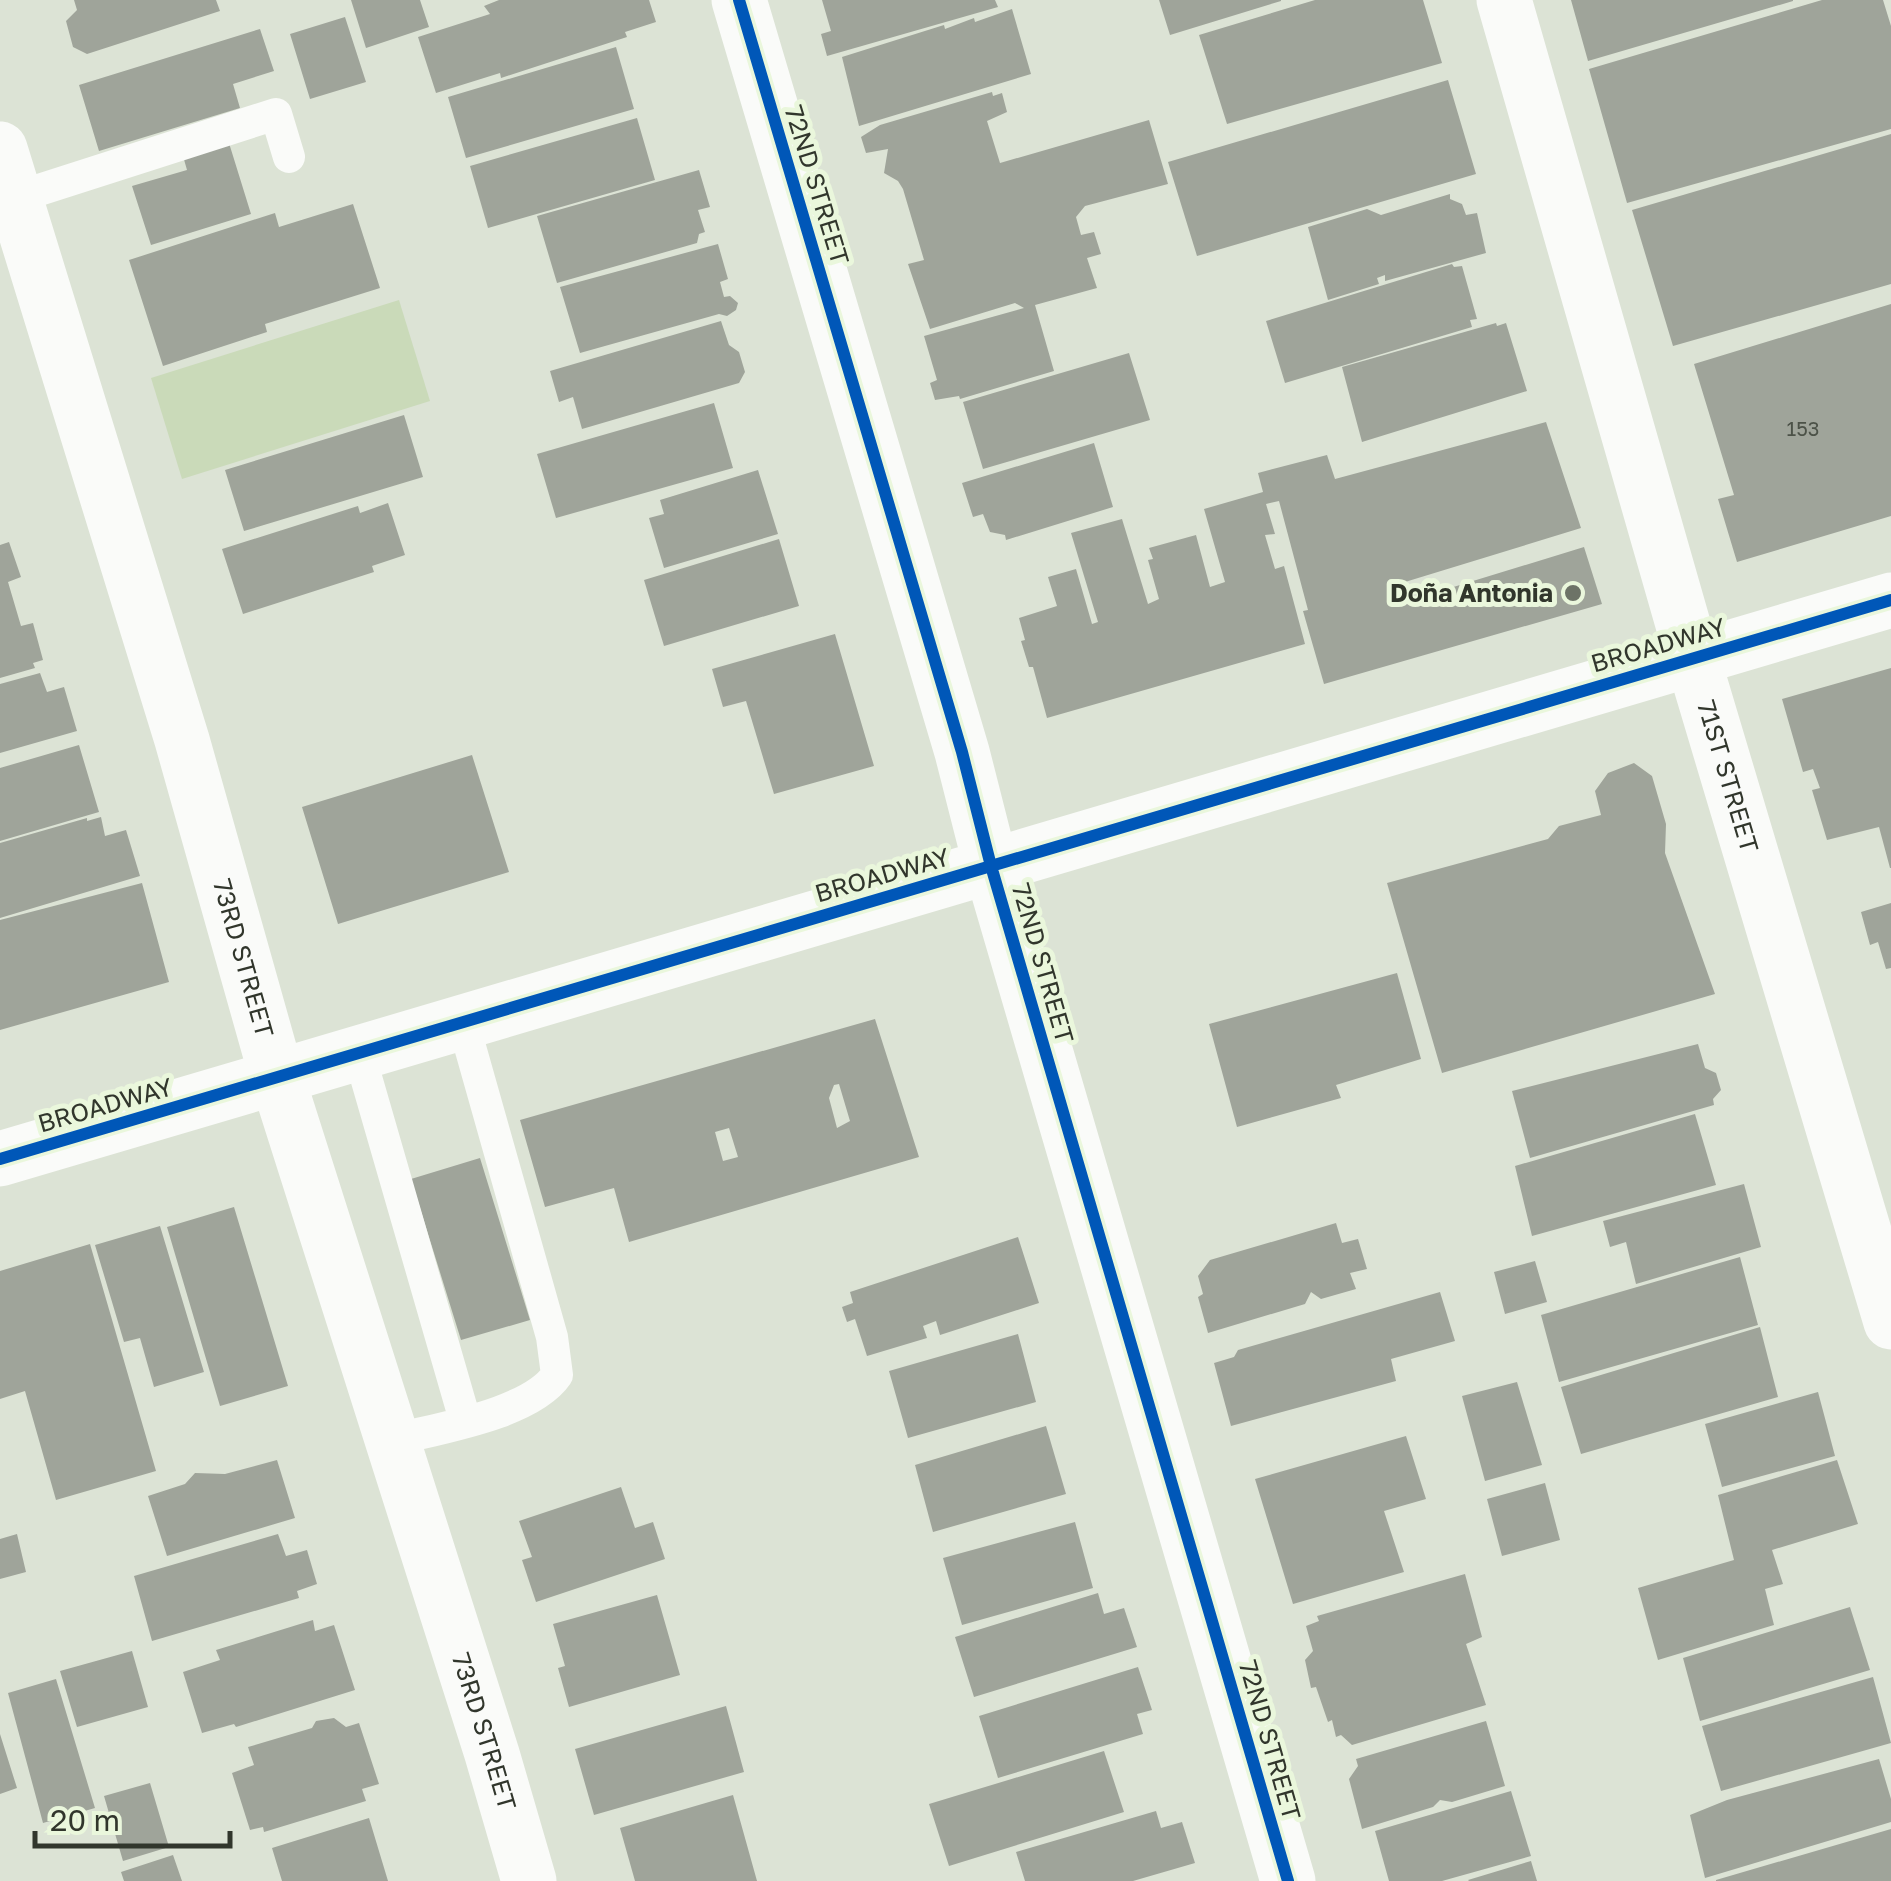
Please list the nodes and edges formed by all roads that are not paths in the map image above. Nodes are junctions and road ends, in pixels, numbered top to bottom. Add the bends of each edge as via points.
1 (739, 0) edge
2 (1504, 0) edge
3 (288, 157) dead end
4 (7, 174) edge
5 (1891, 600) edge
6 (1693, 659) junction
7 (991, 866) junction
8 (463, 1022) junction
9 (359, 1053) junction
10 (277, 1077) junction
11 (0, 1159) edge
12 (1891, 1322) edge
13 (464, 1420) junction
14 (393, 1440) junction
15 (529, 1881) edge
16 (1288, 1881) edge

1 - 7 street, 72ND STREET
2 - 6 street, 71ST STREET
3 - 4 lane via 276,114
4 - 10 street, 73RD STREET via 182,740
5 - 6 street, BROADWAY
6 - 7 street, BROADWAY
6 - 12 street, 71ST STREET
7 - 8 street, BROADWAY
7 - 16 street, 72ND STREET
8 - 9 street, BROADWAY
8 - 13 lane via 552,1336 556,1376 524,1404
9 - 10 street, BROADWAY
9 - 13 lane
10 - 11 street, BROADWAY
10 - 14 street, 73RD STREET
13 - 14 lane
14 - 15 street, 73RD STREET

